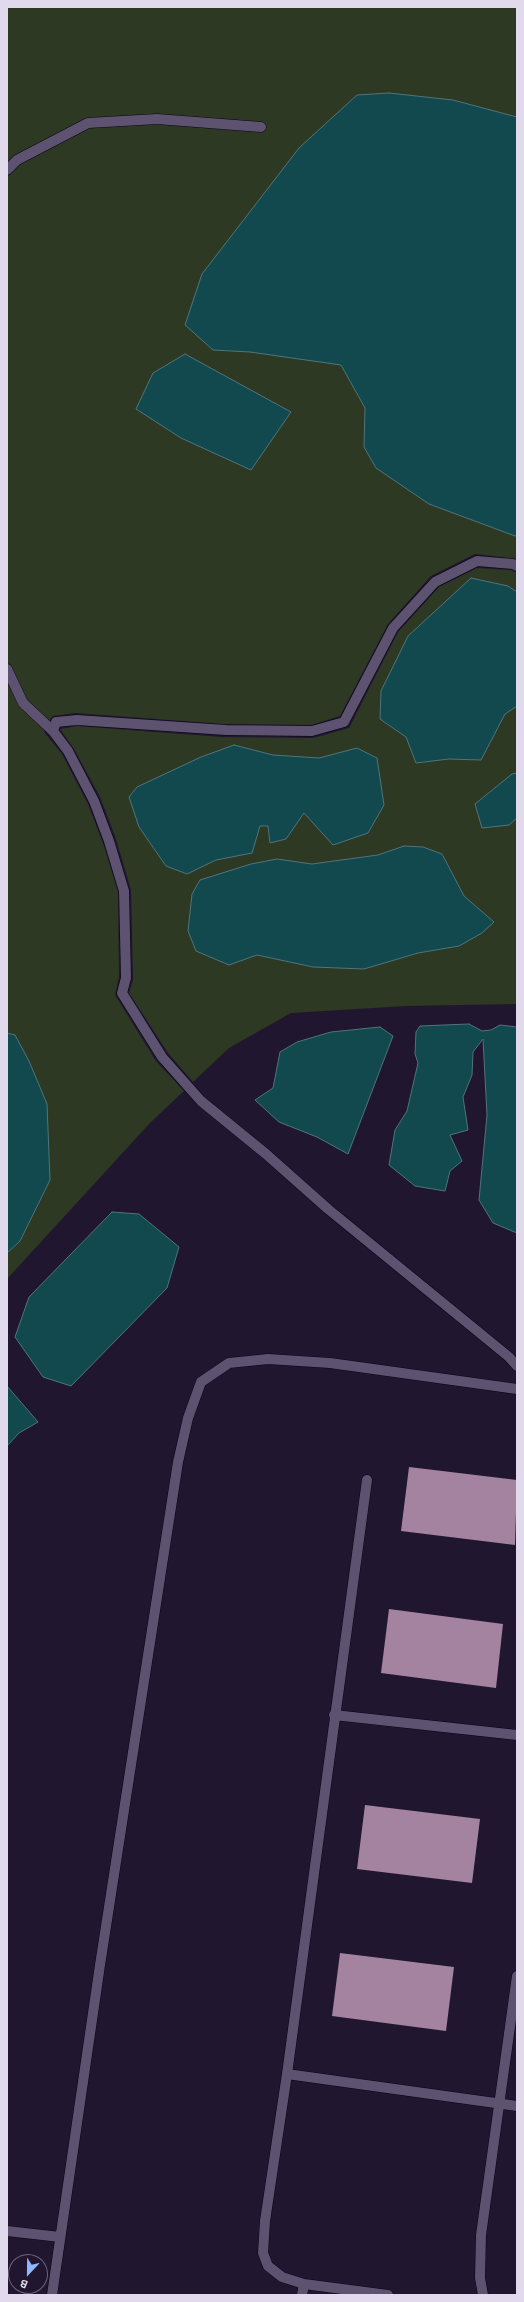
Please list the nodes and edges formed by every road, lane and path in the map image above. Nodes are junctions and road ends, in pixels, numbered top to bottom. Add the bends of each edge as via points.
1 (261, 128) dead end
2 (7, 170) edge
3 (517, 566) edge
4 (7, 669) edge
5 (53, 731) junction
6 (517, 1366) edge
7 (517, 1389) edge
8 (367, 1480) dead end
9 (334, 1715) junction
10 (517, 1735) edge
11 (517, 1976) edge
12 (287, 2074) junction
13 (499, 2104) junction
14 (517, 2106) edge
15 (7, 2231) edge
16 (60, 2237) junction
17 (304, 2284) junction
18 (52, 2295) edge
19 (302, 2295) edge
20 (388, 2295) edge
21 (483, 2295) edge

1 - 2 street via 157,119 88,123 17,160
3 - 5 street via 477,561 435,582 393,628 344,722 312,731 226,730 77,720 56,722
4 - 5 street via 23,703
5 - 6 street via 68,751 94,801 109,841 124,891 126,978 122,993 162,1057 201,1101
7 - 16 street via 330,1363 268,1359 229,1363 201,1382 188,1418 178,1462
8 - 9 street
9 - 10 street
9 - 12 street
11 - 13 street
12 - 13 street
12 - 17 street via 265,2221 263,2252 268,2266 282,2277
13 - 14 street
13 - 21 street via 481,2235 480,2278
15 - 16 street
16 - 18 street
17 - 19 street
17 - 20 street

